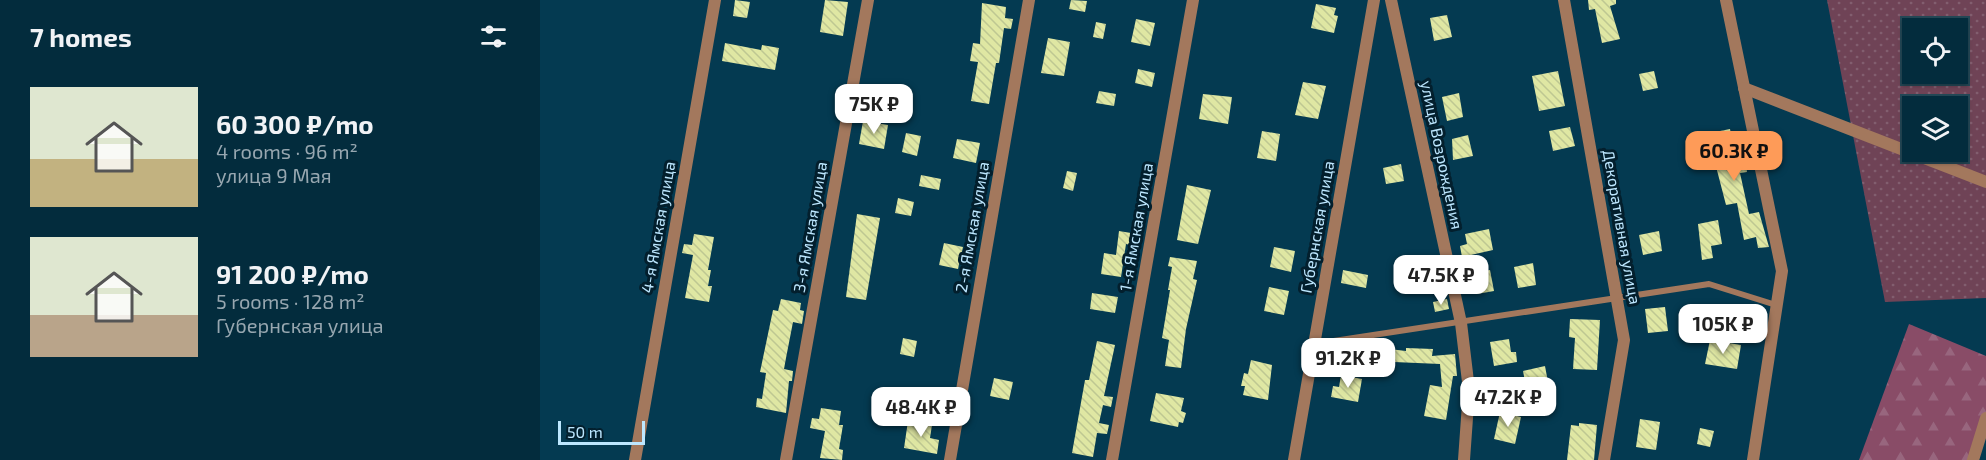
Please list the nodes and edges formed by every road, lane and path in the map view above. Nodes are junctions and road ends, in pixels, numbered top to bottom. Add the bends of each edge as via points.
1 (715, 0) edge
2 (868, 0) edge
3 (1029, 0) edge
4 (1193, 0) edge
5 (1374, 0) edge
6 (1391, 0) edge
7 (1564, 0) edge
8 (1726, 0) edge
9 (1743, 88) junction
10 (1986, 182) edge
11 (1619, 298) junction
12 (1777, 305) junction
13 (1461, 323) junction
14 (1313, 344) junction
15 (1986, 418) edge
16 (635, 460) edge
17 (786, 460) edge
18 (950, 460) edge
19 (1112, 460) edge
20 (1294, 460) edge
21 (1464, 460) edge
22 (1604, 460) edge
23 (1753, 460) edge
24 (1973, 460) edge

1 - 16 street, 4-я Ямская улица
2 - 17 street, 3-я Ямская улица
3 - 18 street, 2-я Ямская улица
4 - 19 street, 1-я Ямская улица
5 - 14 street, Губернская улица
6 - 13 street, улица Возрождения
7 - 11 street, Декоративная улица
8 - 9 street
9 - 10 street
9 - 12 street via 1782,271
11 - 12 lane via 1709,284
11 - 13 lane
11 - 22 street, Декоративная улица via 1624,340
12 - 23 street
13 - 14 lane
13 - 21 street, улица Возрождения via 1469,390
14 - 20 street, Губернская улица
15 - 24 street

